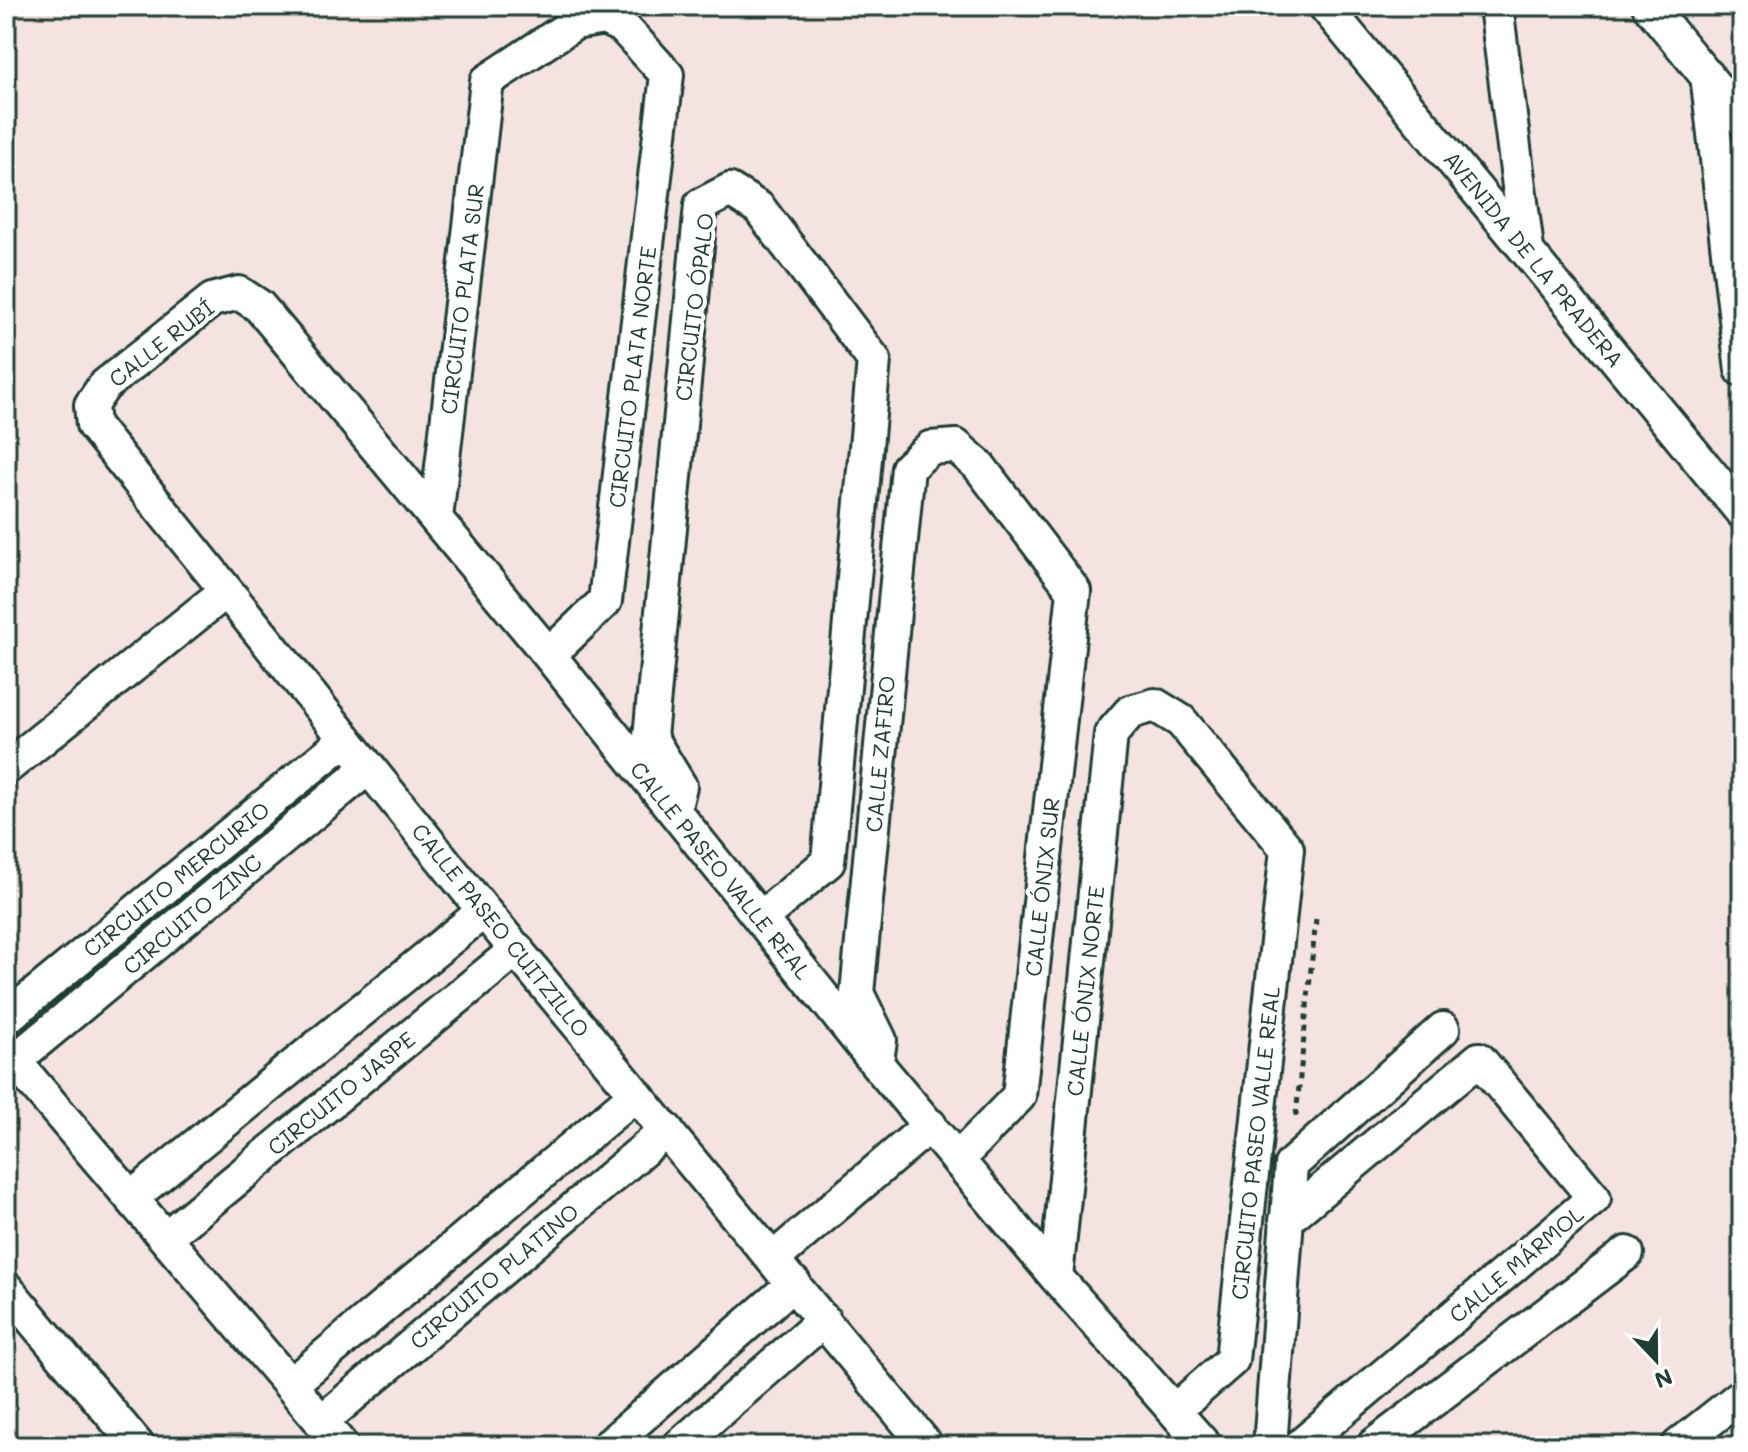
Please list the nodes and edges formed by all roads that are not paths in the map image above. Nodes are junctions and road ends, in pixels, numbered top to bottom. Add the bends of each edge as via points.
1 (1325, 6) edge
2 (1496, 6) edge
3 (1649, 6) edge
4 (1707, 75) junction
5 (487, 81) joint
6 (1742, 119) edge
7 (1527, 249) junction
8 (239, 293) joint
9 (1742, 370) edge
10 (91, 405) joint
11 (930, 448) joint
12 (1742, 512) edge
13 (436, 518) junction
14 (225, 592) junction
15 (549, 655) junction
16 (1130, 712) joint
17 (346, 739) junction
18 (369, 767) junction
19 (6, 768) edge
20 (674, 811) junction
21 (484, 911) junction
22 (761, 918) junction
23 (517, 949) junction
24 (6, 1018) edge
25 (1443, 1029) dead end
26 (10, 1056) edge
27 (877, 1064) junction
28 (636, 1094) junction
29 (930, 1125) junction
30 (667, 1130) junction
31 (958, 1159) junction
32 (131, 1198) junction
33 (1286, 1220) junction
34 (165, 1238) junction
35 (1627, 1253) dead end
36 (773, 1259) junction
37 (1056, 1277) junction
38 (794, 1283) junction
39 (6, 1288) edge
40 (824, 1320) junction
41 (290, 1385) junction
42 (1742, 1395) edge
43 (1174, 1411) junction
44 (321, 1422) junction
45 (138, 1446) edge
46 (342, 1446) edge
47 (608, 1446) edge
48 (679, 1446) edge
49 (927, 1446) edge
50 (1205, 1446) edge
51 (1270, 1446) edge
52 (1300, 1446) edge
53 (1373, 1446) edge
54 (1678, 1446) edge

1 - 7 street, AVENIDA DE LA PRADERA
2 - 7 street
3 - 4 street
4 - 6 street
4 - 9 street
5 - 13 street, CIRCUITO PLATA SUR
5 - 15 street, CIRCUITO PLATA NORTE via 575,23 604,18 623,27 667,75 605,601
7 - 12 street, AVENIDA DE LA PRADERA
8 - 10 street, CALLE RUBÍ via 212,300 104,386
8 - 13 street, CALLE PASEO VALLE REAL via 259,306
10 - 14 street, CALLE PASEO CUITZILLO via 93,425
11 - 27 street, CALLE ZAFIRO via 908,468 857,993 880,1040
11 - 31 street, CALLE ÓNIX SUR via 956,446 979,466 1074,591 1019,1096
13 - 15 street, CALLE PASEO VALLE REAL
14 - 17 street, CALLE PASEO CUITZILLO
14 - 19 street
15 - 20 street, CALLE PASEO VALLE REAL
16 - 37 street, CALLE ÓNIX NORTE via 1111,734
16 - 43 street, CIRCUITO PASEO VALLE REAL via 1155,705 1181,721 1287,849 1232,1360
17 - 18 street, CALLE PASEO CUITZILLO
17 - 24 street, CIRCUITO MERCURIO
18 - 21 street, CALLE PASEO CUITZILLO
18 - 26 street, CIRCUITO ZINC
20 - 22 street, CALLE PASEO VALLE REAL
20 - 22 street, CIRCUITO ÓPALO via 680,786 650,737 701,205 730,190 759,208 874,360 828,862
21 - 23 street, CALLE PASEO CUITZILLO
21 - 32 street
22 - 27 street, CALLE PASEO VALLE REAL
23 - 28 street, CALLE PASEO CUITZILLO
23 - 34 street, CIRCUITO JASPE
25 - 33 street via 1291,1165
26 - 32 street
27 - 29 street, CALLE PASEO VALLE REAL
28 - 30 street, CALLE PASEO CUITZILLO
28 - 41 street
29 - 31 street, CALLE PASEO VALLE REAL
29 - 36 street
30 - 36 street, CALLE PASEO CUITZILLO
30 - 44 street, CIRCUITO PLATINO
31 - 37 street, CALLE PASEO VALLE REAL
32 - 34 street
33 - 51 street
33 - 52 street, CALLE MÁRMOL via 1479,1059 1594,1198
34 - 41 street
35 - 53 street
36 - 38 street, CALLE PASEO CUITZILLO
37 - 43 street, CALLE PASEO VALLE REAL
38 - 40 street, CALLE PASEO CUITZILLO
38 - 47 street
39 - 45 street
40 - 48 street
40 - 49 street, CALLE PASEO CUITZILLO
41 - 44 street
42 - 54 street
43 - 50 street, CALLE PASEO VALLE REAL
44 - 46 street

